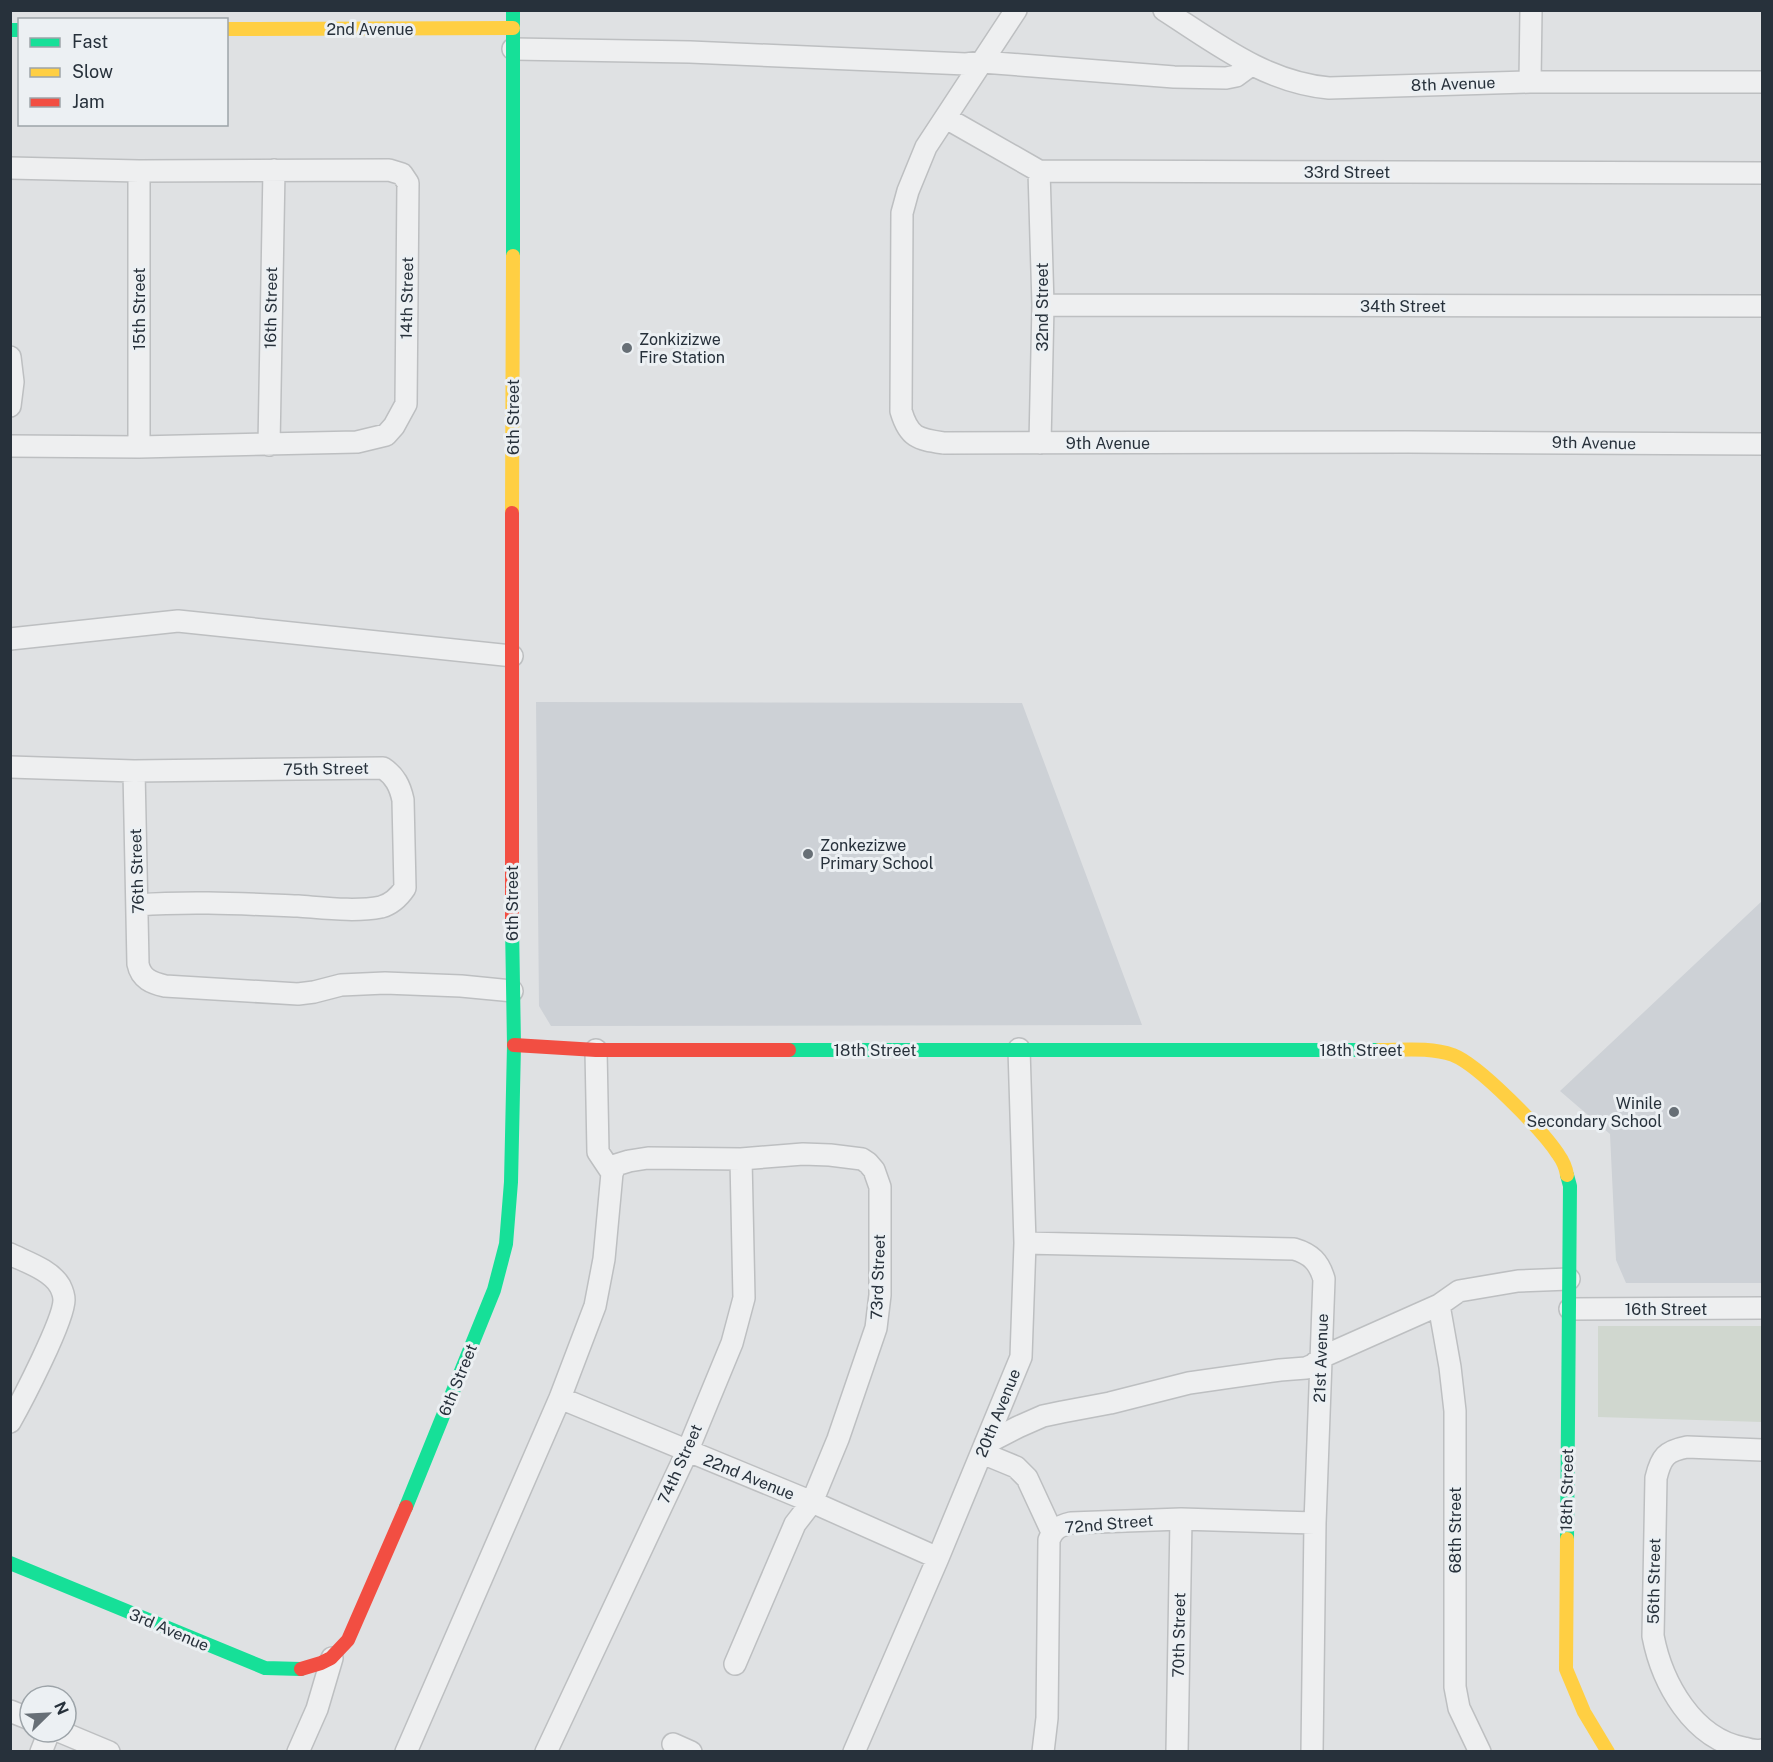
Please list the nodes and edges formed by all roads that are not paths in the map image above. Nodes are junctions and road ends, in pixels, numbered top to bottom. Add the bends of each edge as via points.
1 (513, 10) edge
2 (1016, 10) edge
3 (1164, 10) edge
4 (1531, 10) edge
5 (263, 20) edge
6 (513, 28) junction
7 (228, 29) edge
8 (513, 49) junction
9 (982, 62) junction
10 (1251, 65) junction
11 (1530, 82) junction
12 (1762, 82) edge
13 (946, 118) junction
14 (10, 168) edge
15 (274, 170) junction
16 (139, 171) junction
17 (1039, 171) junction
18 (1762, 173) edge
19 (1043, 305) junction
20 (1762, 306) edge
21 (10, 357) edge
22 (10, 406) edge
23 (1040, 443) junction
24 (1762, 444) edge
25 (269, 445) junction
26 (10, 446) edge
27 (139, 447) junction
28 (10, 639) edge
29 (512, 656) junction
30 (10, 767) edge
31 (134, 771) junction
32 (138, 905) junction
33 (512, 991) junction
34 (514, 1045) junction
35 (1019, 1049) junction
36 (596, 1050) junction
37 (741, 1159) junction
38 (612, 1173) junction
39 (1025, 1243) junction
40 (10, 1254) edge
41 (1569, 1279) junction
42 (1439, 1305) junction
43 (1762, 1308) edge
44 (1570, 1309) junction
45 (1322, 1357) junction
46 (560, 1398) junction
47 (13, 1414) edge
48 (983, 1448) junction
49 (1762, 1450) edge
50 (687, 1452) junction
51 (812, 1502) junction
52 (1181, 1519) junction
53 (1315, 1523) junction
54 (1052, 1532) junction
55 (938, 1558) junction
56 (10, 1563) edge
57 (332, 1658) junction
58 (735, 1664) dead end
59 (78, 1739) edge
60 (1762, 1750) edge
61 (109, 1752) edge
62 (298, 1752) edge
63 (406, 1752) edge
64 (546, 1752) edge
65 (854, 1752) edge
66 (1043, 1752) edge
67 (1178, 1752) edge
68 (1312, 1752) edge
69 (1480, 1752) edge
70 (1608, 1752) edge

1 - 6 street, 6th Street
2 - 9 street, 9th Avenue
3 - 10 street, 8th Avenue
4 - 11 street
5 - 6 street, 2nd Avenue
5 - 7 street, 2nd Avenue
6 - 8 street, 6th Street
8 - 9 street
8 - 29 street, 6th Street
9 - 10 street via 1226,78
9 - 13 street, 9th Avenue
10 - 11 street, 8th Avenue via 1305,86 1329,88
11 - 12 street, 8th Avenue
13 - 17 street, 33rd Street
13 - 23 street, 9th Avenue via 926,147 902,213 902,411 906,426 925,440 944,443
14 - 16 street, 14th Street
15 - 16 street, 14th Street
15 - 25 street, 16th Street
15 - 25 street, 14th Street via 389,170 402,174 408,183 406,404 394,426 375,439
16 - 27 street, 15th Street
17 - 18 street, 33rd Street
17 - 19 street, 32nd Street
19 - 20 street, 34th Street
19 - 23 street, 32nd Street
21 - 22 street
23 - 24 street, 9th Avenue
25 - 27 street, 14th Street
26 - 27 street, 14th Street
28 - 29 street via 178,621
29 - 33 street, 6th Street
30 - 31 street, 75th Street
31 - 32 street, 76th Street
31 - 32 street, 75th Street via 383,768 400,786 404,811 405,888 390,904 346,908 184,902
32 - 33 street, 76th Street via 140,971 151,983 298,994 341,985 385,983
33 - 34 street, 6th Street
34 - 36 street, 18th Street
34 - 57 street, 6th Street via 506,1244 494,1290 424,1466 348,1640
35 - 36 street, 18th Street
35 - 39 street, 20th Avenue
35 - 41 street, 18th Street via 1430,1050 1460,1058 1545,1137 1564,1164 1570,1186
36 - 38 street via 598,1152
37 - 38 street, 73rd Street via 648,1158 616,1165
37 - 50 street, 74th Street via 744,1298 732,1343
37 - 51 street, 73rd Street via 803,1154 862,1160 874,1170 880,1187 880,1295 876,1328
38 - 46 street via 602,1279
39 - 45 street, 21st Avenue via 1306,1252 1320,1267 1324,1279
39 - 48 street, 20th Avenue via 1021,1357
40 - 47 street via 55,1279 64,1299 60,1318
41 - 42 street via 1482,1286 1459,1291
41 - 44 street, 18th Street
42 - 45 street
42 - 69 street, 68th Street via 1455,1411 1455,1687 1459,1708
43 - 44 street, 16th Street
44 - 70 street, 18th Street via 1566,1670 1572,1689
45 - 48 street via 1306,1368 1188,1383 1062,1412 1018,1426
45 - 53 street, 21st Avenue
46 - 50 street, 22nd Avenue
46 - 63 street
48 - 54 street via 1027,1478
48 - 55 street, 20th Avenue
49 - 60 street, 56th Street via 1687,1447 1667,1454 1659,1463 1653,1636 1665,1674 1692,1717 1723,1743
50 - 51 street, 22nd Avenue
50 - 64 street, 74th Street
51 - 55 street, 22nd Avenue
51 - 58 street, 73rd Street via 795,1524
52 - 53 street, 72nd Street
52 - 54 street, 72nd Street via 1071,1523
52 - 67 street, 70th Street
53 - 68 street, 21st Avenue
54 - 66 street, 72nd Street
55 - 65 street, 20th Avenue
56 - 57 street, 3rd Avenue via 265,1668 307,1670
57 - 62 street, 6th Street via 317,1710
59 - 61 street

